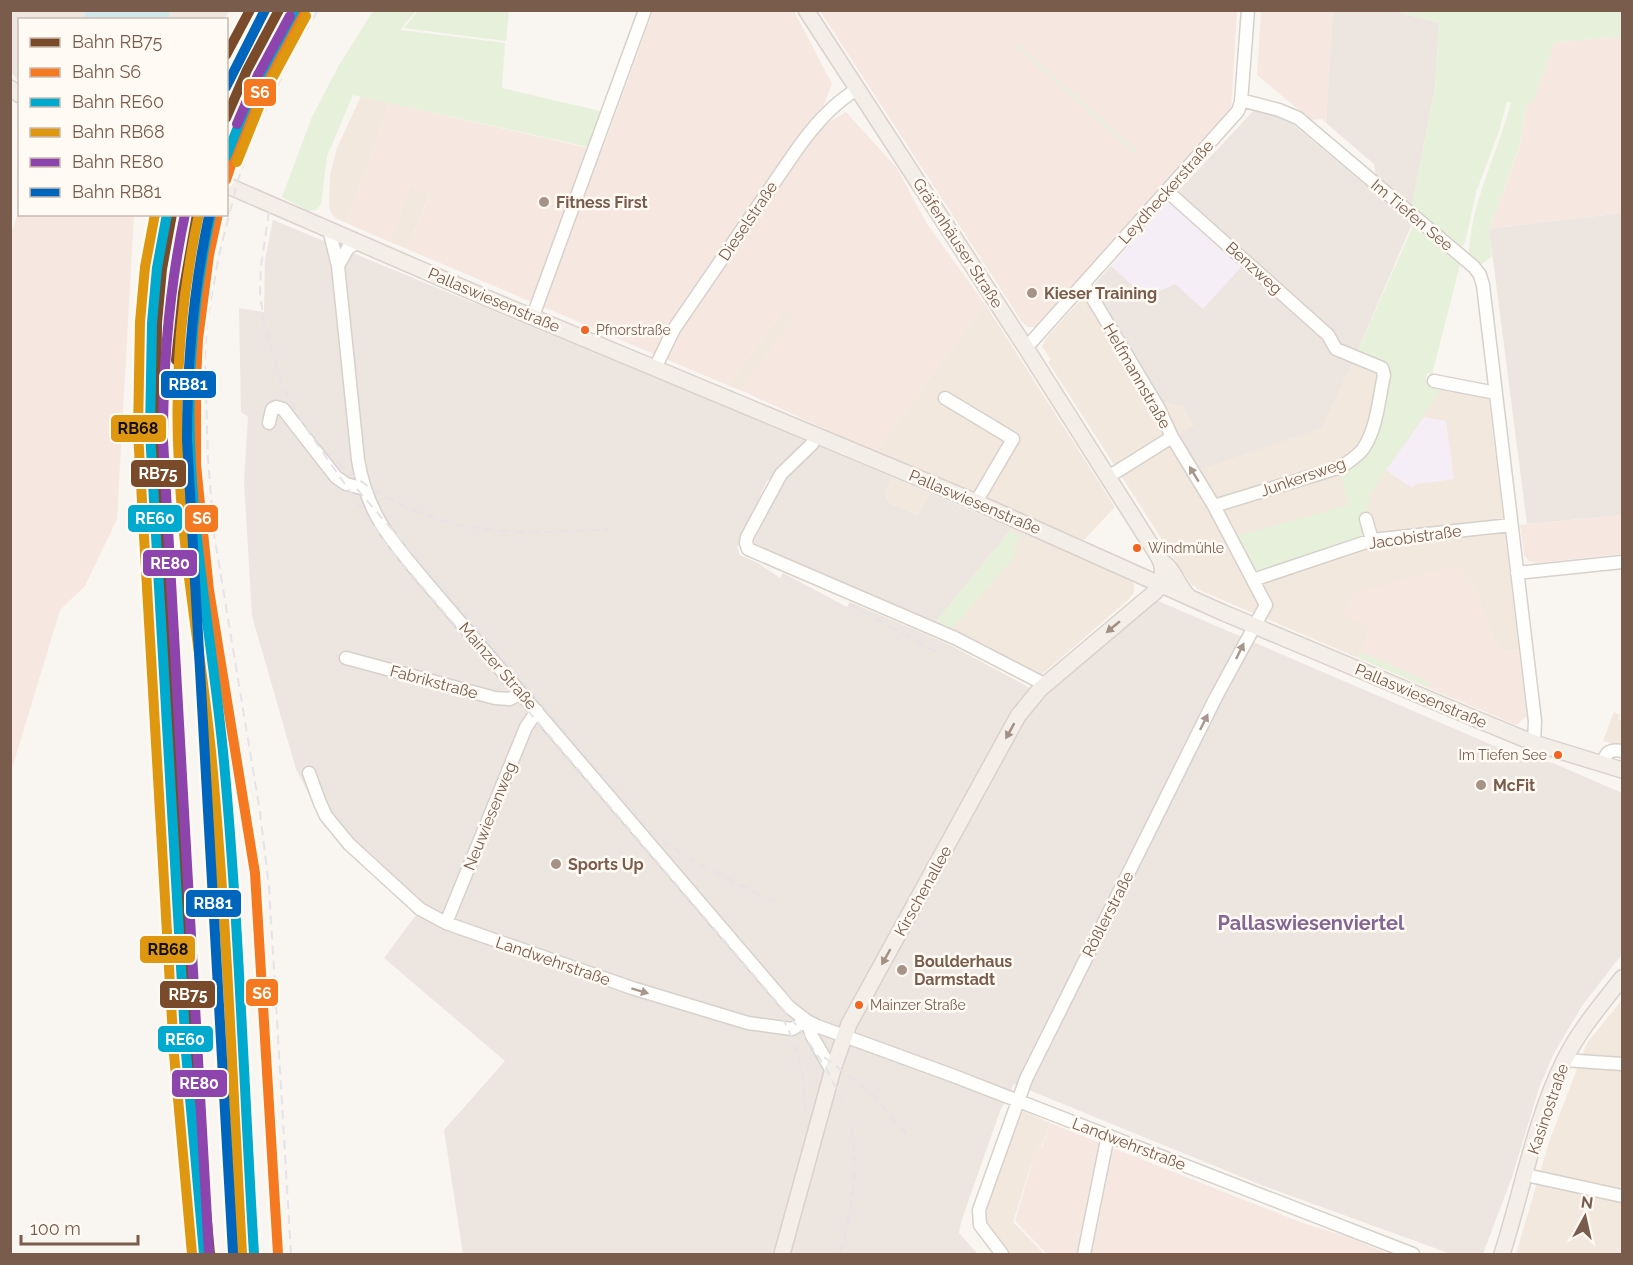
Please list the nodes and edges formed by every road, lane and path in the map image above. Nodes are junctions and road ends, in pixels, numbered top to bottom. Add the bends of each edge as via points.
1 (645, 10) edge
2 (806, 10) edge
3 (1248, 10) edge
4 (857, 88) junction
5 (1242, 100) junction
6 (228, 186) edge
7 (1167, 191) junction
8 (330, 230) junction
9 (358, 242) junction
10 (338, 266) junction
11 (1084, 284) junction
12 (533, 316) junction
13 (1026, 348) junction
14 (1336, 350) joint
15 (655, 368) junction
16 (1434, 381) dead end
17 (1496, 393) junction
18 (945, 398) dead end
19 (269, 423) dead end
20 (1169, 431) junction
21 (816, 435) junction
22 (1108, 477) junction
23 (365, 489) junction
24 (976, 502) junction
25 (1214, 506) junction
26 (1366, 519) dead end
27 (1511, 525) junction
28 (1372, 540) junction
29 (1161, 561) junction
30 (1623, 562) edge
31 (1517, 573) junction
32 (1253, 580) junction
33 (1160, 585) junction
34 (1190, 598) junction
35 (1253, 625) junction
36 (346, 658) dead end
37 (1046, 685) junction
38 (521, 693) junction
39 (537, 711) junction
40 (1534, 742) junction
41 (1623, 751) edge
42 (1603, 763) junction
43 (1623, 770) edge
44 (309, 773) dead end
45 (446, 923) junction
46 (1623, 978) edge
47 (807, 1021) junction
48 (844, 1035) junction
49 (1564, 1060) junction
50 (1623, 1064) edge
51 (832, 1071) junction
52 (1017, 1101) junction
53 (1108, 1135) junction
54 (1526, 1174) junction
55 (1623, 1196) edge
56 (782, 1254) edge
57 (1002, 1254) edge
58 (1084, 1254) edge
59 (1413, 1254) edge
60 (1502, 1254) edge

1 - 12 street
2 - 4 main road, Gräfenhäuser Straße
3 - 5 street, Leydheckerstraße
4 - 13 main road, Gräfenhäuser Straße
4 - 15 street, Dieselstraße via 811,129 674,329
5 - 7 street, Leydheckerstraße via 1232,119
5 - 17 street, Im Tiefen See via 1298,118 1477,270 1483,285
6 - 8 main road
7 - 11 street, Leydheckerstraße
7 - 14 street, Benzweg via 1328,334
8 - 9 main road, Pallaswiesenstraße
8 - 10 street, Mainzer Straße
9 - 10 street via 348,248
9 - 12 main road, Pallaswiesenstraße
10 - 23 street, Mainzer Straße via 356,444
11 - 13 street, Leydheckerstraße
11 - 20 street, Helfmannstraße
12 - 15 main road, Pallaswiesenstraße
13 - 22 main road, Gräfenhäuser Straße
14 - 25 street, Junkersweg via 1382,368 1384,375 1364,448 1341,466
15 - 21 main road, Pallaswiesenstraße
16 - 17 street
17 - 27 street, Im Tiefen See
18 - 24 street via 1013,439
19 - 23 street via 271,410 276,407 285,411 336,477
20 - 22 street, Helfmannstraße via 1144,454
25 -> 20 street, Helfmannstraße
21 - 24 main road, Pallaswiesenstraße
21 - 37 street via 812,444 781,474 747,537 748,549 955,638
22 - 29 main road, Gräfenhäuser Straße
23 - 38 street, Mainzer Straße via 377,519 392,541
24 - 33 main road, Pallaswiesenstraße
25 - 32 street, Helfmannstraße
26 - 28 street
27 - 28 street, Jacobistraße
27 - 31 street, Im Tiefen See
28 - 32 street, Jacobistraße
29 - 33 main road
29 - 34 main road, Gräfenhäuser Straße via 1168,565
30 - 31 street
31 - 40 street, Im Tiefen See via 1535,721
32 - 35 street, Helfmannstraße via 1266,605
33 - 34 main road, Pallaswiesenstraße
33 -> 37 main road, Kirschenallee
34 - 35 main road, Pallaswiesenstraße
35 - 40 main road, Pallaswiesenstraße
52 -> 35 street, Rößlerstraße
36 - 38 street, Fabrikstraße via 495,698 510,699
37 -> 48 main road, Kirschenallee via 1018,716
38 - 39 street, Mainzer Straße
39 - 45 street, Neuwiesenweg via 526,727
39 - 47 street, Mainzer Straße via 782,999
40 - 42 main road, Pallaswiesenstraße
41 - 42 street via 1608,751
42 - 43 main road, Pallaswiesenstraße
44 - 45 street, Landwehrstraße via 326,816 349,844 420,909
45 -> 47 street, Landwehrstraße via 632,988 748,1023 792,1029
46 - 49 main road, Kasinostraße via 1585,1025
47 - 48 street, Mainzer Straße
47 - 51 street
48 - 51 main road, Kirschenallee
48 - 52 street, Landwehrstraße
49 - 50 street
49 - 54 main road, Kasinostraße
51 - 56 main road, Kirschenallee
52 - 53 street, Landwehrstraße
52 - 57 street, Rößlerstraße via 979,1210 980,1224
53 - 58 street
53 - 59 street, Landwehrstraße
54 - 55 street
54 - 60 main road, Kasinostraße

